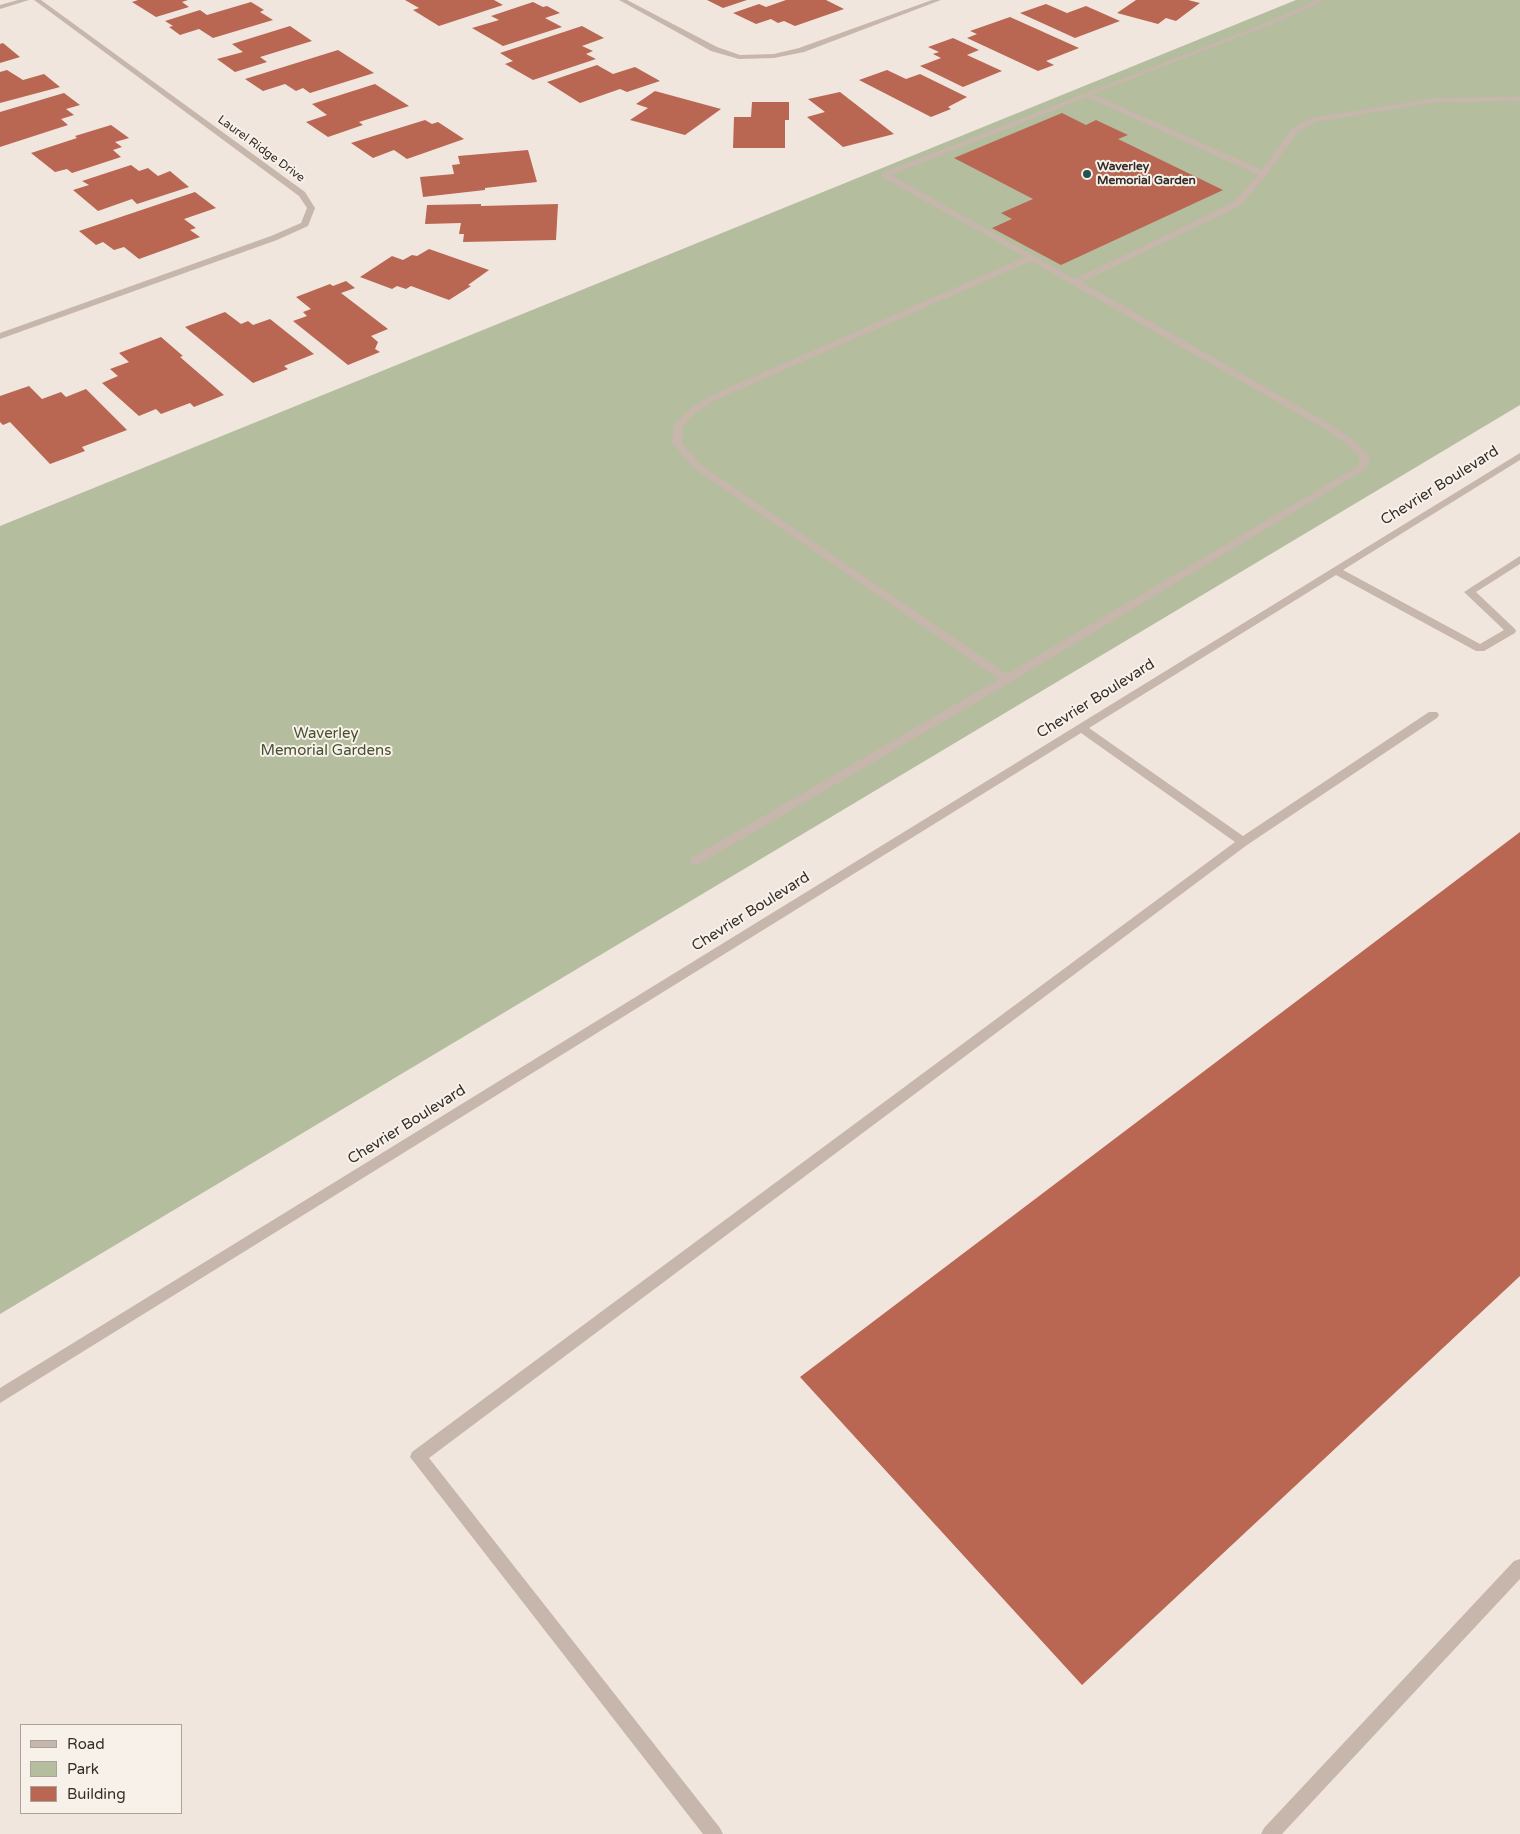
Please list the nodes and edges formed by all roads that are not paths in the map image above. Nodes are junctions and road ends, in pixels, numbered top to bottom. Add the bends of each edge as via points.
1 (26, 0) edge
2 (37, 0) edge
3 (622, 0) edge
4 (938, 0) edge
5 (1322, 0) edge
6 (0, 7) edge
7 (1087, 94) junction
8 (1520, 99) edge
9 (1263, 174) junction
10 (1032, 258) junction
11 (1075, 282) junction
12 (0, 336) edge
13 (1520, 456) edge
14 (1520, 559) edge
15 (1335, 570) junction
16 (1517, 631) edge
17 (1007, 679) junction
18 (1433, 715) dead end
19 (1081, 728) junction
20 (1243, 842) junction
21 (695, 862) dead end
22 (0, 1396) edge
23 (1520, 1567) edge
24 (714, 1834) edge
25 (1270, 1834) edge

1 - 6 street
2 - 12 street, Laurel Ridge Drive via 302,194 311,208 305,224 274,238
3 - 4 street via 714,49 739,57 774,56 801,50
5 - 7 street
7 - 9 street
7 - 10 street via 886,175
8 - 9 street via 1436,100 1314,120 1294,130
9 - 11 street via 1237,204
10 - 11 street
10 - 17 street via 715,397 677,427 677,443 698,467
11 - 17 street via 1328,427 1365,457 1363,467
13 - 15 street, Chevrier Boulevard
14 - 16 street via 1469,592
15 - 16 street via 1480,649
15 - 19 street, Chevrier Boulevard
17 - 21 street
18 - 20 street
19 - 20 street
19 - 22 street, Chevrier Boulevard
20 - 24 street via 418,1457
23 - 25 street

